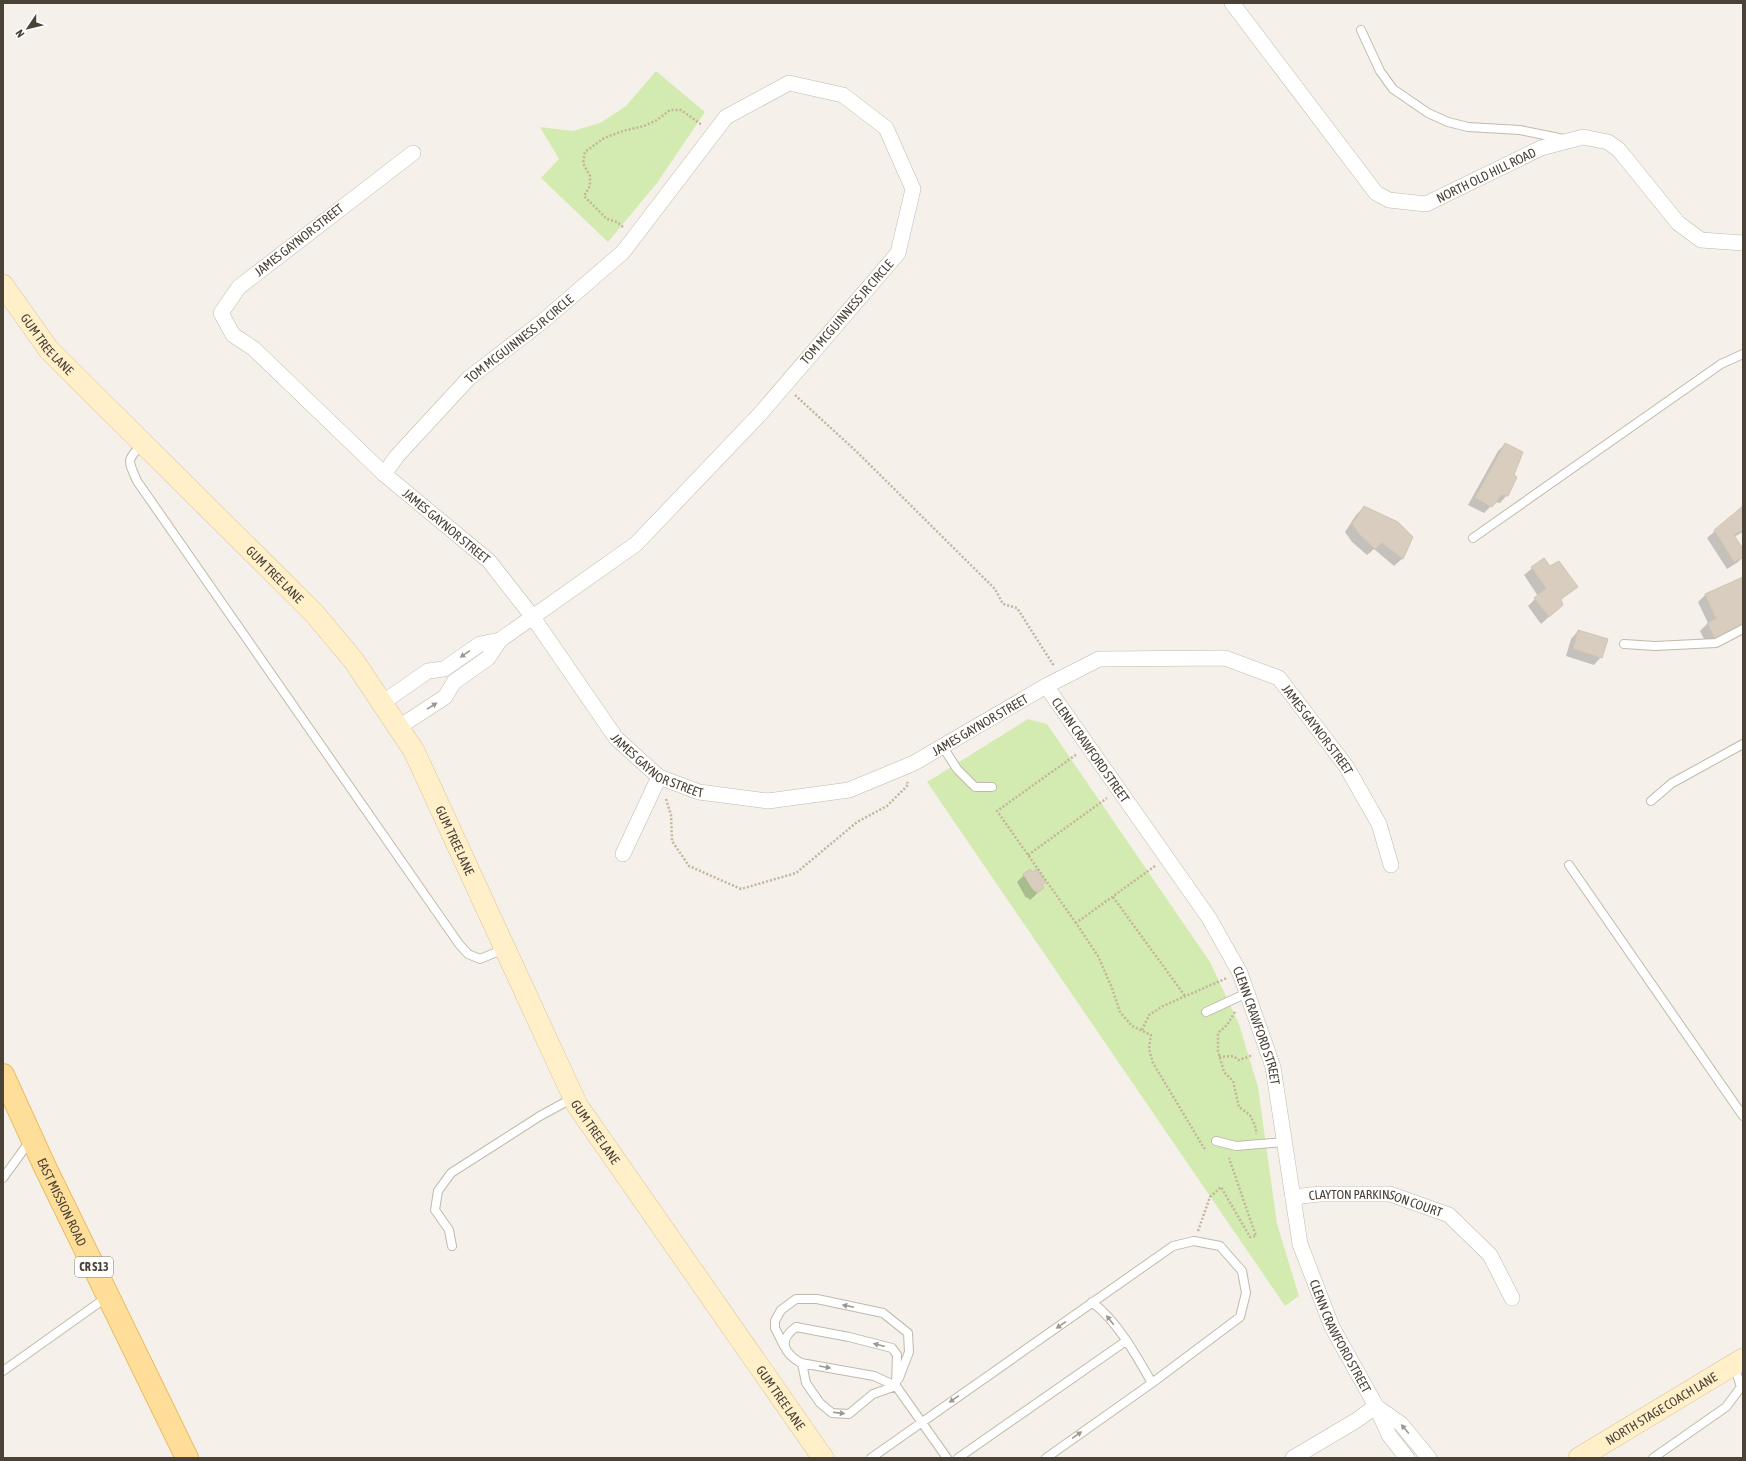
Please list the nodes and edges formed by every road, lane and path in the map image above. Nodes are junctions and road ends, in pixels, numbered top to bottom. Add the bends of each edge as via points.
1 (1232, 3) edge
2 (1361, 30) dead end
3 (713, 133) junction
4 (1571, 140) junction
5 (413, 153) dead end
6 (635, 235) junction
7 (1743, 243) edge
8 (3, 285) edge
9 (1743, 354) edge
10 (784, 385) junction
11 (143, 443) junction
12 (384, 474) junction
13 (1473, 538) dead end
14 (532, 616) junction
15 (1743, 630) edge
16 (500, 640) junction
17 (1624, 644) dead end
18 (444, 669) junction
19 (1061, 678) junction
20 (454, 682) junction
21 (1046, 686) junction
22 (382, 703) junction
23 (398, 727) junction
24 (1743, 744) edge
25 (1089, 745) junction
26 (943, 747) junction
27 (900, 769) junction
28 (659, 777) junction
29 (992, 787) dead end
30 (1119, 789) junction
31 (1651, 801) dead end
32 (623, 854) dead end
33 (1028, 855) junction
34 (1167, 858) junction
35 (1391, 865) dead end
36 (1569, 866) dead end
37 (1113, 897) junction
38 (1076, 924) junction
39 (505, 948) junction
40 (1240, 973) junction
41 (1247, 993) junction
42 (1185, 996) junction
43 (1206, 1012) dead end
44 (1142, 1030) junction
45 (1267, 1050) junction
46 (1220, 1056) junction
47 (3, 1075) edge
48 (574, 1097) junction
49 (1743, 1116) edge
50 (32, 1139) junction
51 (1216, 1141) dead end
52 (1284, 1142) junction
53 (1257, 1144) junction
54 (1210, 1151) dead end
55 (1223, 1155) dead end
56 (1229, 1158) junction
57 (1236, 1158) dead end
58 (3, 1178) edge
59 (1293, 1197) junction
60 (1194, 1241) junction
61 (452, 1246) dead end
62 (108, 1296) junction
63 (1512, 1298) dead end
64 (1092, 1302) junction
65 (1126, 1340) junction
66 (784, 1346) junction
67 (1738, 1362) edge
68 (802, 1363) junction
69 (3, 1371) edge
70 (1152, 1383) junction
71 (896, 1386) junction
72 (1376, 1406) junction
73 (921, 1423) junction
74 (187, 1458) edge
75 (823, 1458) edge
76 (871, 1458) edge
77 (947, 1458) edge
78 (958, 1458) edge
79 (1046, 1458) edge
80 (1293, 1458) edge
81 (1407, 1458) edge
82 (1429, 1458) edge
83 (1579, 1458) edge
84 (1653, 1458) edge

1 - 4 street, NORTH OLD HILL ROAD via 1376,193 1389,200 1426,204 1541,148
2 - 4 lane via 1380,71 1393,89 1428,113 1448,122 1468,126 1520,130
3 - 6 street, TOM MCGUINNESS JR CIRCLE
3 - 6 path via 681,110 670,110 644,126 604,138 585,152 583,163 590,176 590,186 584,196 607,219 617,222
3 - 10 street, TOM MCGUINNESS JR CIRCLE via 726,117 789,83 843,95 886,128 913,189 898,253
4 - 7 street, NORTH OLD HILL ROAD via 1583,137 1608,142 1619,150 1678,223 1701,240
5 - 12 street, JAMES GAYNOR STREET via 239,287 221,314 233,335 253,348
6 - 12 street, TOM MCGUINNESS JR CIRCLE via 623,252 543,321 469,378 397,456
8 - 11 street, GUM TREE LANE via 49,350
9 - 13 lane via 1721,364
10 - 14 street, TOM MCGUINNESS JR CIRCLE via 760,414 636,544
10 - 19 path via 857,452 995,589 1003,604 1017,608
11 - 22 street, GUM TREE LANE via 314,613 354,661
11 - 39 lane via 130,456 130,464 138,481 459,944 468,954 480,960
12 - 14 street, JAMES GAYNOR STREET via 489,561
14 - 16 street, TOM MCGUINNESS JR CIRCLE
14 - 28 street, JAMES GAYNOR STREET via 616,738
15 - 17 lane via 1716,644
16 -> 18 street, TOM MCGUINNESS JR CIRCLE via 480,644
16 - 20 street, TOM MCGUINNESS JR CIRCLE via 488,658
18 - 20 lane
18 - 22 street, TOM MCGUINNESS JR CIRCLE via 428,671
19 - 21 street, JAMES GAYNOR STREET
19 - 35 street, JAMES GAYNOR STREET via 1099,659 1166,658 1225,658 1279,678 1346,766 1379,824
23 -> 20 street, TOM MCGUINNESS JR CIRCLE via 445,697
21 - 25 street, CLENN CRAWFORD STREET
21 - 26 street, JAMES GAYNOR STREET
22 - 23 street, GUM TREE LANE
23 - 39 street, GUM TREE LANE via 414,751
24 - 31 lane via 1672,783
25 - 30 street, CLENN CRAWFORD STREET
25 - 33 path via 997,811
26 - 27 street, JAMES GAYNOR STREET
26 - 29 lane via 957,769 975,787
27 - 28 street, JAMES GAYNOR STREET via 849,790 768,801 699,792
27 - 28 path via 908,785 887,806 857,822 796,873 741,889 689,866 672,841 671,815
28 - 32 street
30 - 33 path
30 - 34 street, CLENN CRAWFORD STREET
33 - 38 path
34 - 37 path
34 - 40 street, CLENN CRAWFORD STREET via 1209,918
36 - 49 lane
37 - 38 path
37 - 42 path
38 - 44 path via 1098,956 1120,1012 1132,1026
39 - 48 street, GUM TREE LANE
40 - 41 street, CLENN CRAWFORD STREET
40 - 42 path
41 - 43 lane
41 - 45 street, CLENN CRAWFORD STREET
41 - 46 path via 1227,1025 1218,1034
42 - 44 path via 1149,1015
44 - 54 path via 1151,1035 1149,1048 1152,1063 1204,1148
45 - 46 path via 1239,1060 1233,1056
45 - 52 street, CLENN CRAWFORD STREET via 1273,1067
46 - 53 path via 1224,1072 1233,1082 1239,1107 1250,1115 1256,1128
47 - 50 main road, EAST MISSION ROAD / CR S13
48 - 61 lane via 451,1173 438,1191 435,1210 449,1230
48 - 75 street, GUM TREE LANE
50 - 58 lane
50 - 62 main road, EAST MISSION ROAD / CR S13
51 - 53 lane via 1236,1146
52 - 53 lane
52 - 59 street, CLENN CRAWFORD STREET
55 - 56 path
56 - 57 path
56 - 60 path via 1256,1236 1250,1236 1221,1187 1210,1197
59 - 63 street, CLAYTON PARKINSON COURT via 1320,1194 1390,1194 1449,1214 1490,1255
59 - 72 street, CLENN CRAWFORD STREET via 1300,1244 1330,1320
60 - 64 lane via 1173,1246
60 - 70 lane via 1220,1246 1242,1271 1246,1293 1240,1317
62 - 69 lane
62 - 74 main road, EAST MISSION ROAD / CR S13
65 -> 64 lane via 1102,1310
64 -> 73 lane
65 - 70 lane
65 - 78 lane
66 - 68 lane via 792,1357
71 -> 66 lane via 897,1355 892,1348 796,1327 788,1332
71 -> 66 lane via 909,1352 908,1333 883,1313 817,1299 796,1299 781,1310 775,1320 775,1328
67 - 83 street, NORTH STAGE COACH LANE
67 - 84 lane via 1741,1387 1726,1407
68 -> 71 lane via 874,1376
68 -> 71 lane via 806,1383 820,1403 832,1413 849,1414 873,1394
79 -> 70 lane
71 - 73 lane
72 - 80 street
72 - 81 street, CLENN CRAWFORD STREET via 1390,1435
82 -> 72 street, CLENN CRAWFORD STREET via 1401,1424
73 - 76 lane
73 - 77 lane

